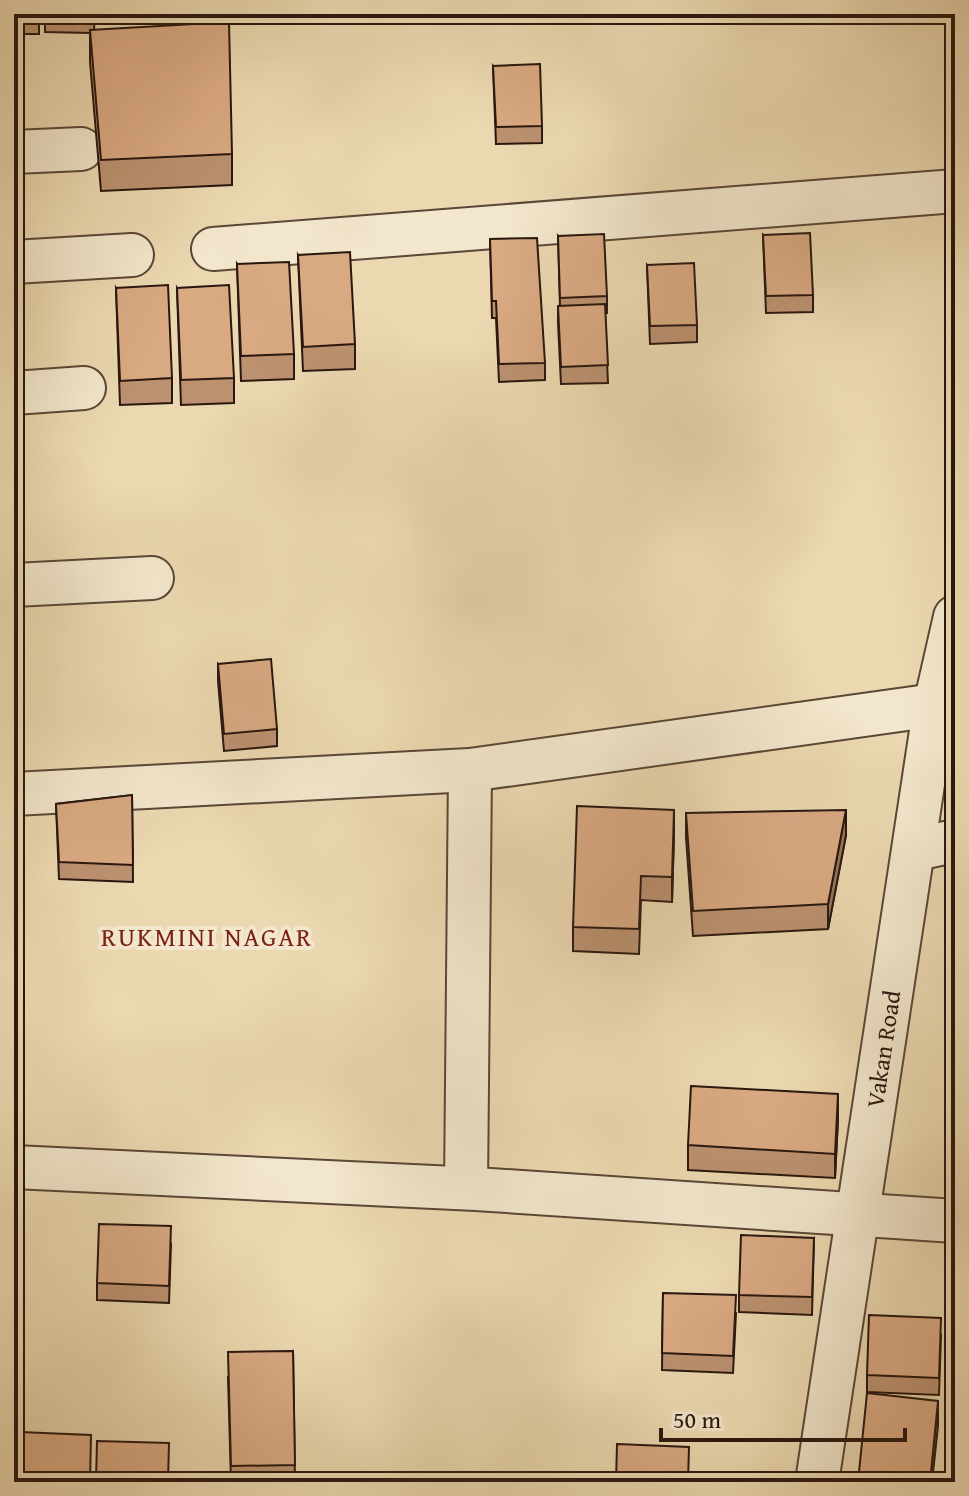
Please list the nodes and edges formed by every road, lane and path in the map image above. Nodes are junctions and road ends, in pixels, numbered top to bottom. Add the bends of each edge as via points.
1 (81, 149) dead end
2 (14, 152) edge
3 (955, 191) edge
4 (213, 249) dead end
5 (132, 255) dead end
6 (14, 262) edge
7 (84, 388) dead end
8 (14, 393) edge
9 (152, 578) dead end
10 (14, 585) edge
11 (955, 617) edge
12 (935, 705) junction
13 (470, 770) junction
14 (14, 794) edge
15 (935, 845) edge
16 (14, 1167) edge
17 (466, 1188) junction
18 (856, 1215) junction
19 (955, 1221) edge
20 (817, 1482) edge

1 - 2 street
3 - 4 street
5 - 6 street
7 - 8 street
9 - 10 street
11 - 12 street, Vakan Road
12 - 13 street
12 - 15 street, Vakan Road
13 - 14 street
13 - 17 street
15 - 18 street, Vakan Road via 902,917
16 - 17 street
17 - 18 street
18 - 19 street
18 - 20 street, Vakan Road

